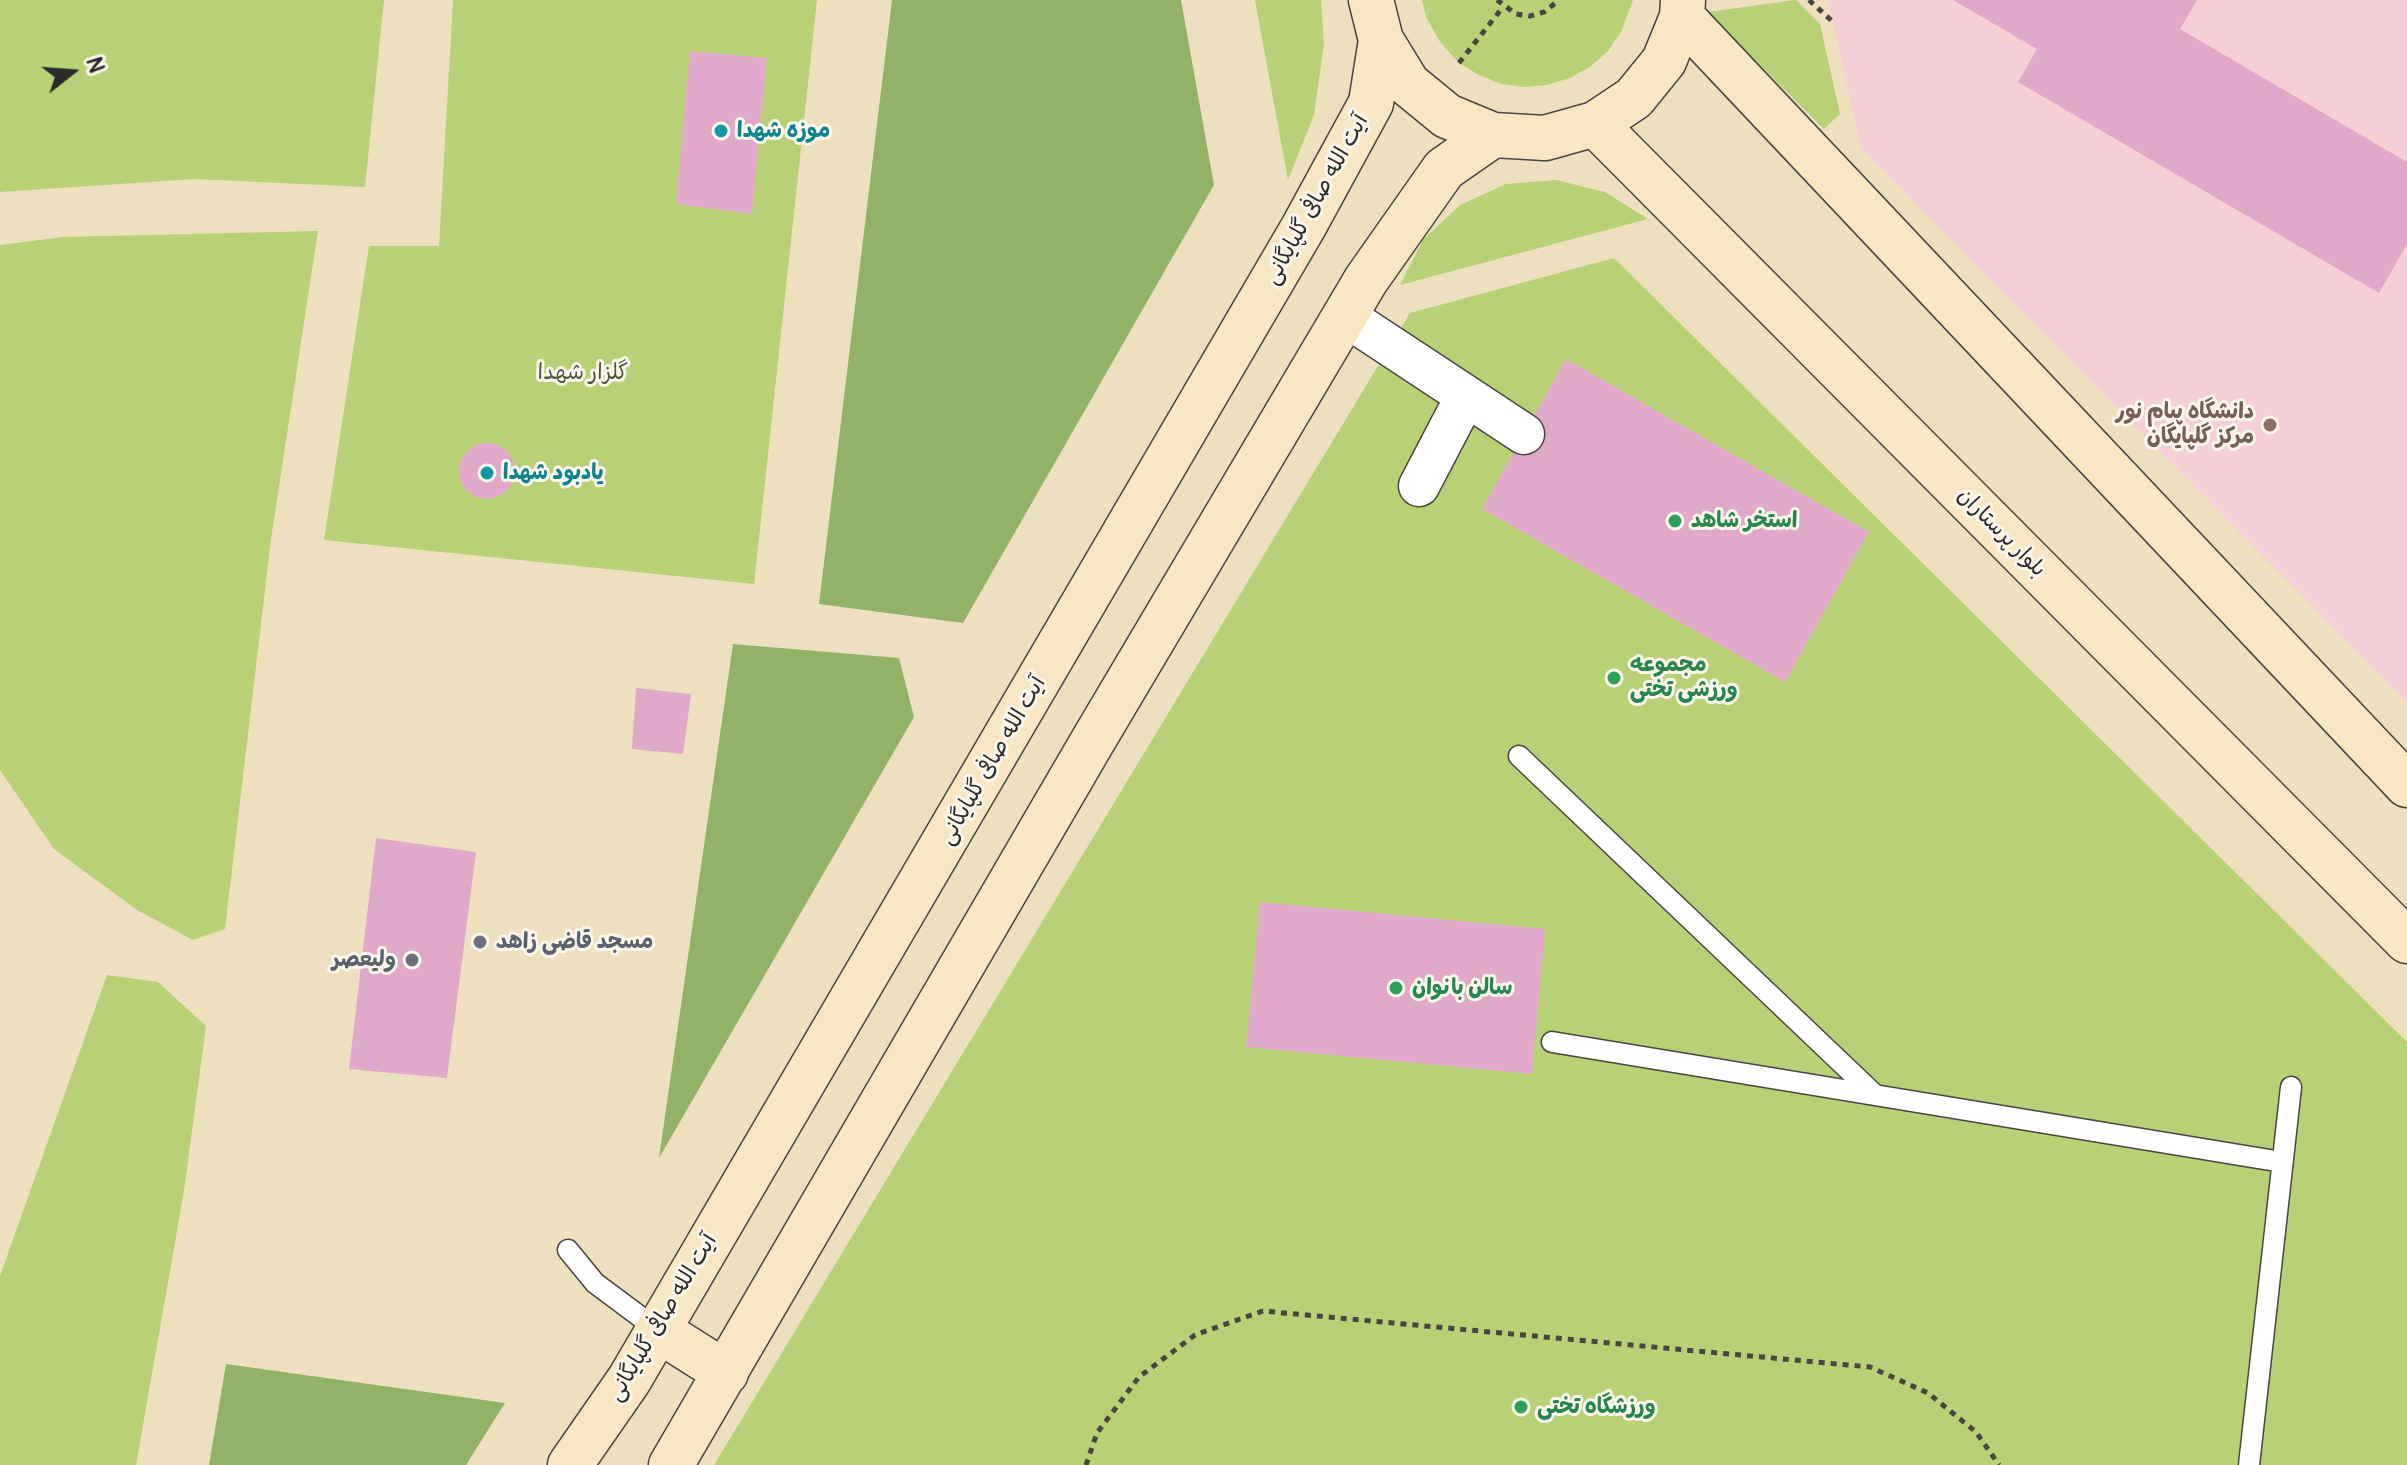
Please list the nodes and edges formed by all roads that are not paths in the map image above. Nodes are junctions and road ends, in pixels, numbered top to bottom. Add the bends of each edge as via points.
1 (1683, 9) edge
2 (1376, 20) edge
3 (1595, 124) junction
4 (1493, 135) junction
5 (1345, 316) junction
6 (1466, 396) junction
7 (1524, 434) dead end
8 (1419, 486) dead end
9 (1519, 756) dead end
10 (2407, 785) edge
11 (2407, 941) edge
12 (1552, 1042) dead end
13 (2291, 1087) dead end
14 (1875, 1095) junction
15 (2282, 1162) junction
16 (568, 1250) dead end
17 (658, 1330) junction
18 (726, 1373) junction
19 (570, 1465) edge
20 (671, 1465) edge
21 (2249, 1465) edge

1 - 3 main road via 1664,61 1634,98
1 - 10 main road
2 - 4 main road via 1408,84 1447,116
2 - 17 main road, آیت الله صافی گلپایگانی via 1371,103 1304,226
3 - 4 main road via 1545,138
3 - 11 main road, بلوار پرستاران
4 - 5 main road via 1444,169
5 - 6 street
5 - 18 main road
6 - 7 street
6 - 8 street
9 - 14 lane
12 - 14 lane
13 - 15 lane
14 - 15 lane
15 - 21 lane
16 - 17 lane via 595,1283
17 - 18 main road
17 - 19 main road, آیت الله صافی گلپایگانی
18 - 20 main road

